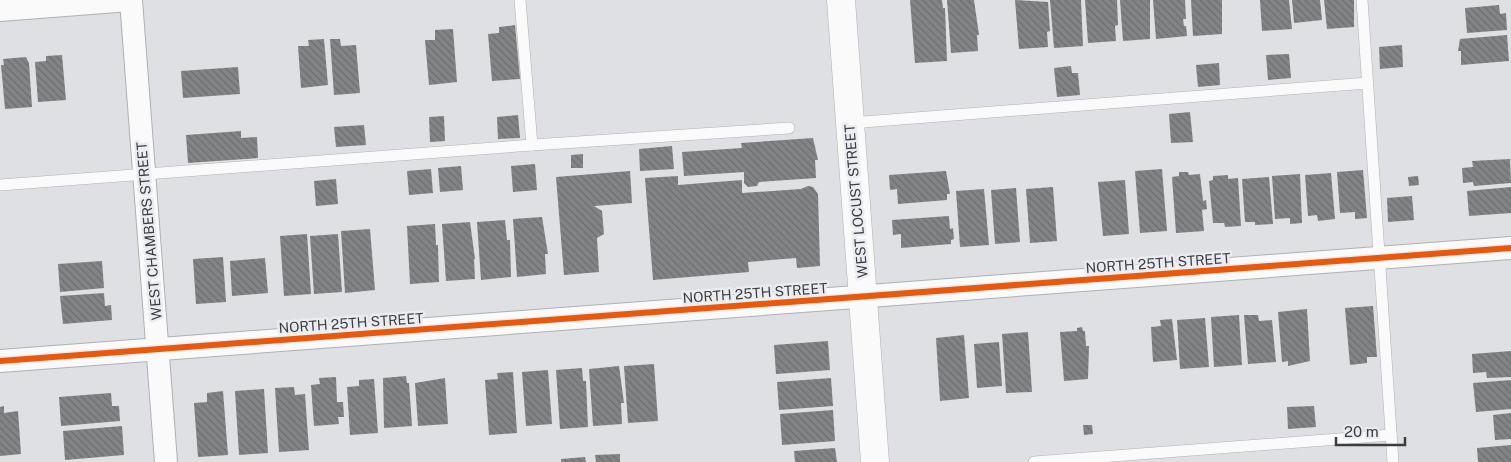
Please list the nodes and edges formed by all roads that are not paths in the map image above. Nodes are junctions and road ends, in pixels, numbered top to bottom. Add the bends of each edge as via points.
1 (131, 0) edge
2 (520, 0) edge
3 (841, 0) edge
4 (1362, 0) edge
5 (0, 10) edge
6 (1368, 82) junction
7 (850, 122) junction
8 (788, 128) dead end
9 (532, 145) junction
10 (145, 173) junction
11 (0, 185) edge
12 (1511, 248) edge
13 (1381, 258) junction
14 (863, 298) junction
15 (158, 350) junction
16 (0, 361) edge
17 (1391, 436) junction
18 (166, 462) edge
19 (876, 462) edge
20 (1034, 462) edge
21 (1393, 462) edge

1 - 5 street
1 - 10 street, WEST CHAMBERS STREET
2 - 9 lane
3 - 7 street, WEST LOCUST STREET
4 - 6 lane
6 - 7 lane
6 - 13 lane
7 - 14 street, WEST LOCUST STREET
8 - 9 lane
9 - 10 lane
10 - 11 lane
10 - 15 street, WEST CHAMBERS STREET
12 - 13 street, NORTH 25TH STREET
13 - 14 street, NORTH 25TH STREET
13 - 17 lane
14 - 15 street, NORTH 25TH STREET
14 - 19 street, WEST LOCUST STREET
15 - 16 street, NORTH 25TH STREET
15 - 18 street, WEST CHAMBERS STREET
17 - 20 lane
17 - 21 lane

